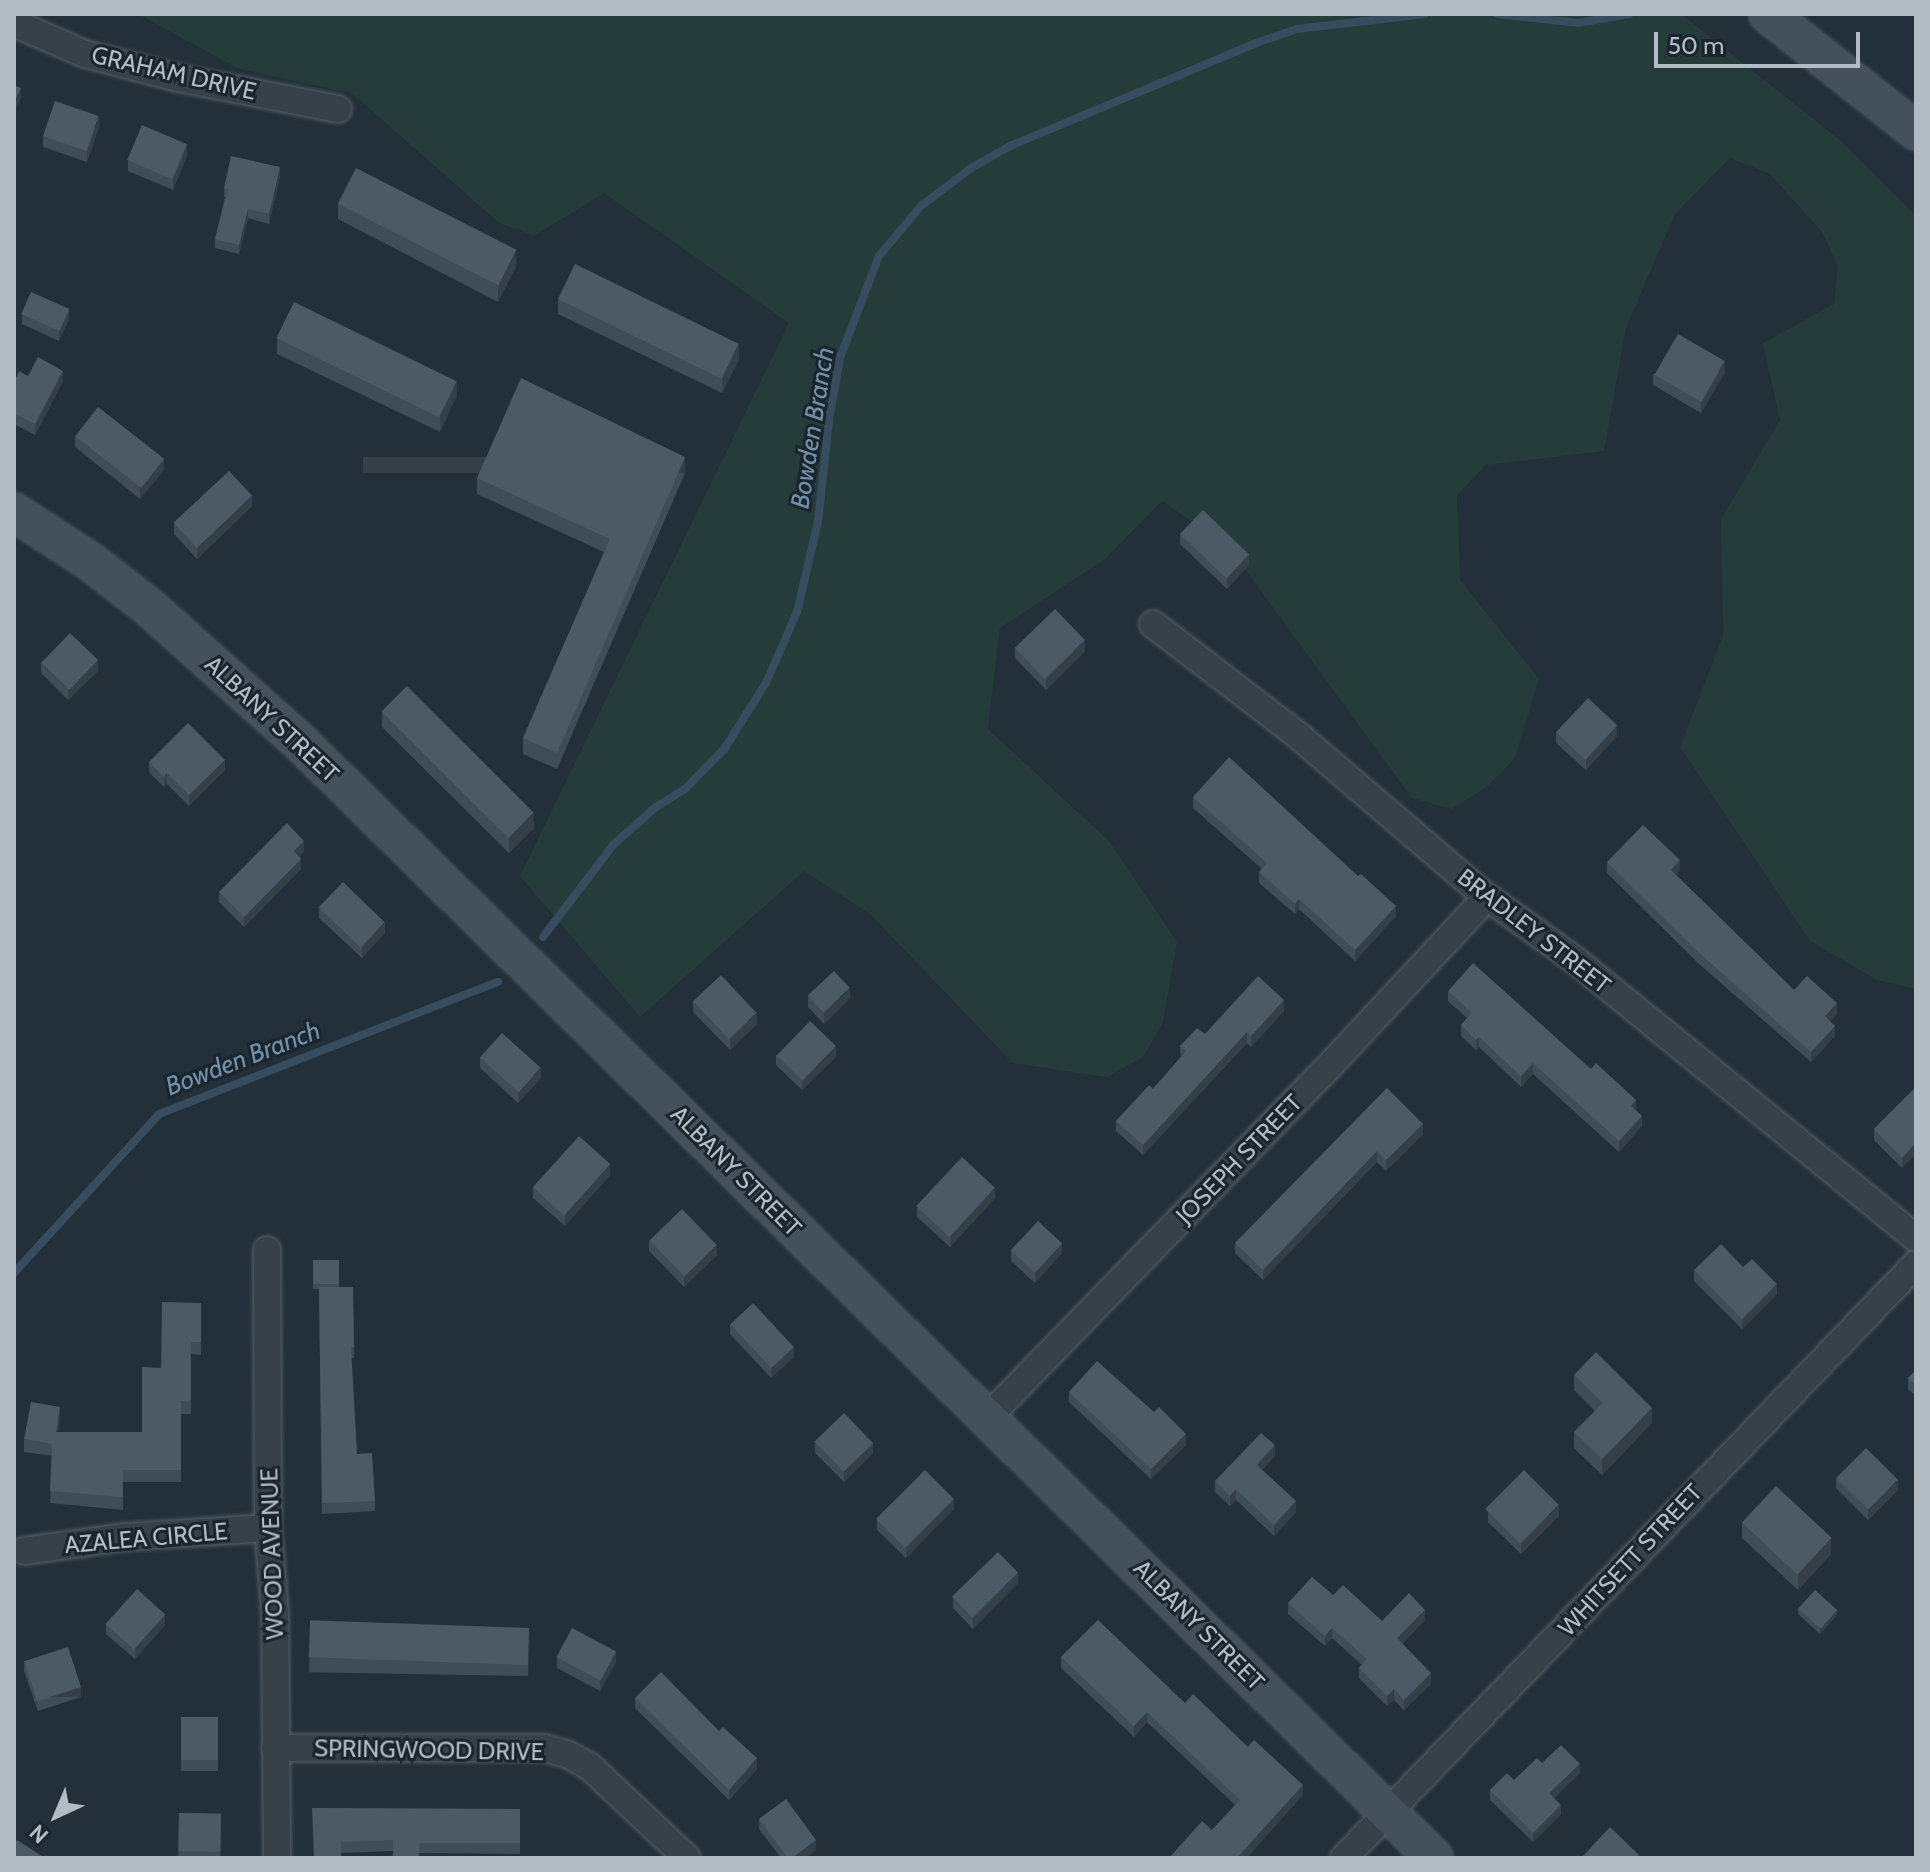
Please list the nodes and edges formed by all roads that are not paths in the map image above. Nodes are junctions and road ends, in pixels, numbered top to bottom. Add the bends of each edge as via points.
1 (1768, 14) edge
2 (14, 23) edge
3 (338, 109) dead end
4 (1916, 131) edge
5 (14, 512) edge
6 (1153, 624) dead end
7 (1487, 897) junction
8 (1916, 1238) edge
9 (267, 1250) dead end
10 (1916, 1264) edge
11 (987, 1418) junction
12 (268, 1528) junction
13 (24, 1551) dead end
14 (275, 1748) junction
15 (1388, 1813) junction
16 (277, 1858) edge
17 (687, 1858) edge
18 (1344, 1858) edge
19 (1434, 1858) edge

1 - 4 street
2 - 3 street, GRAHAM DRIVE via 85,54
5 - 11 street, ALBANY STREET via 150,608 302,744
6 - 7 street, BRADLEY STREET via 1300,737
7 - 8 street, BRADLEY STREET via 1575,960
7 - 11 street, JOSEPH STREET
9 - 12 street, WOOD AVENUE
10 - 15 street, WHITSETT STREET
11 - 15 street, ALBANY STREET
12 - 13 street, AZALEA CIRCLE via 125,1537
12 - 14 street, WOOD AVENUE via 275,1614
14 - 16 street, WOOD AVENUE
14 - 17 street, SPRINGWOOD DRIVE via 544,1748 567,1754 589,1766
15 - 18 street, WHITSETT STREET
15 - 19 street, ALBANY STREET

